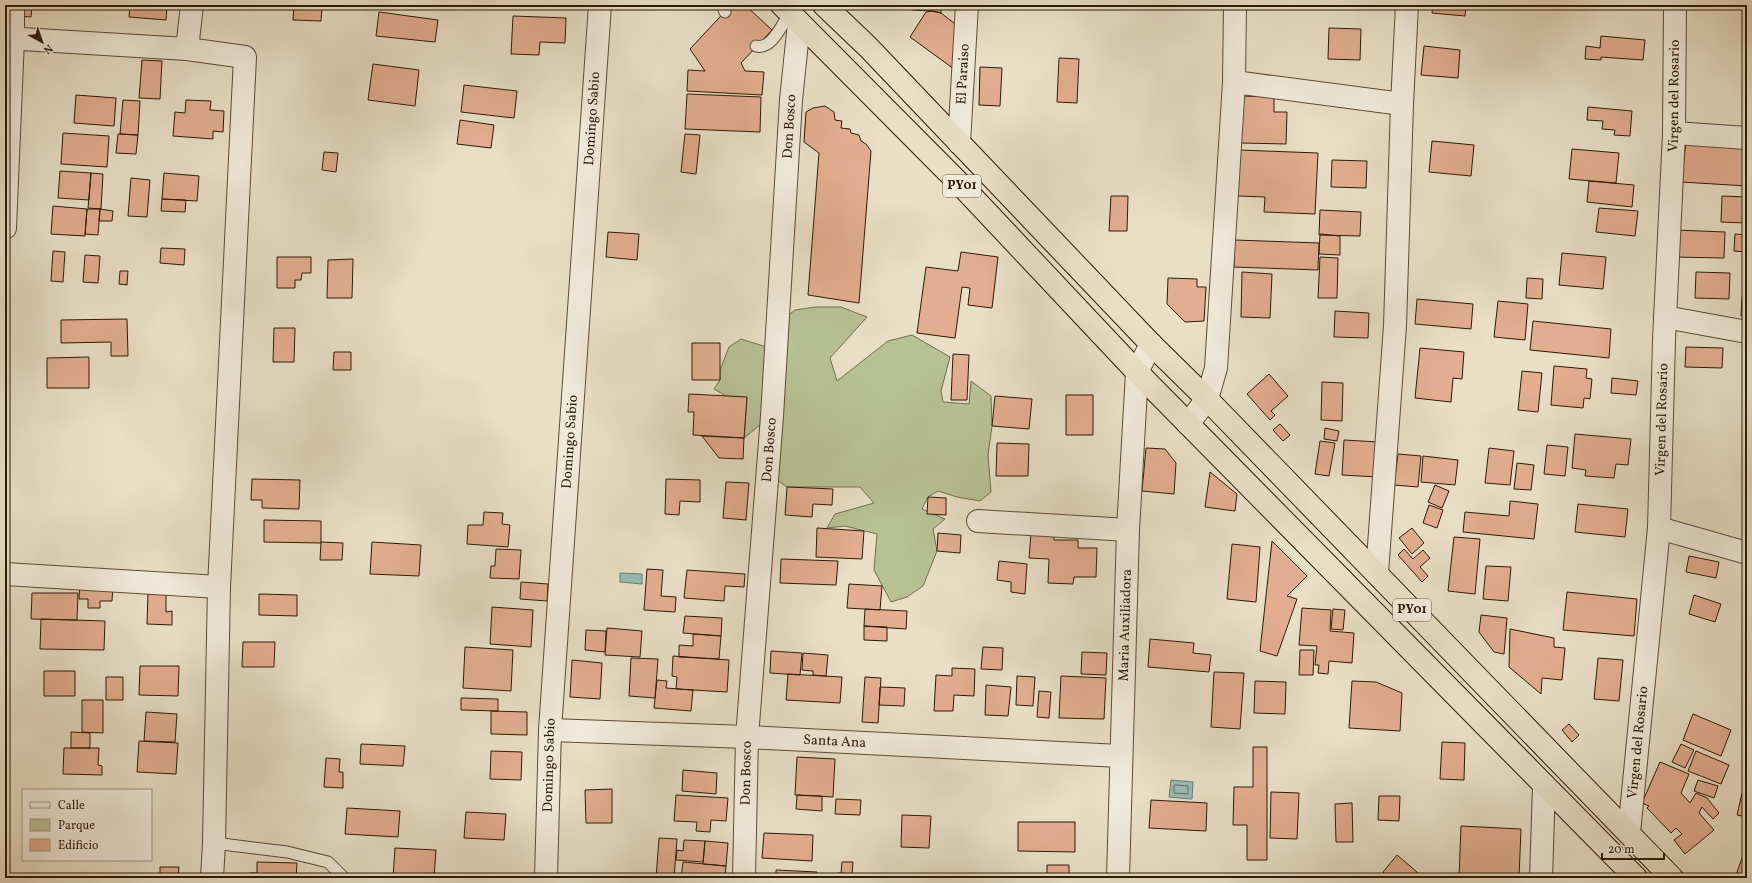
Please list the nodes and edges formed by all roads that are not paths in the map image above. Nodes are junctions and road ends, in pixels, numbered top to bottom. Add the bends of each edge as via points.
1 (13, 5) edge
2 (192, 5) edge
3 (600, 5) edge
4 (824, 5) edge
5 (967, 5) edge
6 (1235, 5) edge
7 (1407, 5) edge
8 (1675, 5) edge
9 (790, 14) edge
10 (9, 39) edge
11 (756, 46) dead end
12 (187, 49) junction
13 (1234, 82) junction
14 (1402, 104) junction
15 (1674, 133) junction
16 (1747, 138) edge
17 (959, 143) junction
18 (5, 228) edge
19 (1665, 317) junction
20 (1747, 332) edge
21 (1151, 344) junction
22 (1137, 372) junction
23 (1207, 399) junction
24 (1188, 424) junction
25 (978, 521) dead end
26 (1659, 528) junction
27 (1128, 530) junction
28 (1747, 553) edge
29 (5, 574) edge
30 (1377, 574) junction
31 (219, 587) junction
32 (550, 730) junction
33 (747, 737) junction
34 (1120, 756) junction
35 (1544, 786) junction
36 (1629, 833) junction
37 (214, 843) junction
38 (212, 878) edge
39 (344, 878) edge
40 (546, 878) edge
41 (744, 878) edge
42 (1118, 878) edge
43 (1541, 878) edge
44 (1636, 878) edge
45 (1672, 878) edge

1 - 10 street
2 - 12 street
3 - 32 street, Domingo Sabio
4 - 17 highway, PY01 via 868,47
5 - 17 street, El Paraiso
6 - 13 street
7 - 14 street
8 - 15 street, Virgen del Rosario
9 - 11 lane via 768,45 762,48
9 - 22 highway, PY01 via 960,184
9 - 33 street, Don Bosco via 791,100 773,400
10 - 12 street
10 - 18 street
12 - 31 street via 246,56
13 - 14 street
13 - 23 street via 1216,368
14 - 30 street via 1395,326
15 - 16 street
15 - 19 street, Virgen del Rosario
17 - 21 highway, PY01
19 - 20 street
19 - 26 street, Virgen del Rosario
21 - 22 street
21 - 23 highway, PY01
22 - 24 highway, PY01
22 - 27 street, Maria Auxiliadora
23 - 24 street
23 - 30 highway, PY01
24 - 35 highway, PY01
25 - 27 street
26 - 28 street
26 - 36 street, Virgen del Rosario
27 - 34 street, Maria Auxiliadora
29 - 31 street
30 - 36 highway, PY01
31 - 37 street
32 - 33 street, Santa Ana
32 - 40 street, Domingo Sabio
33 - 34 street, Santa Ana
33 - 41 street, Don Bosco
34 - 42 street, Maria Auxiliadora
35 - 43 street
35 - 44 highway, PY01
36 - 45 highway, PY01
37 - 38 street
37 - 39 lane via 286,852 328,862

